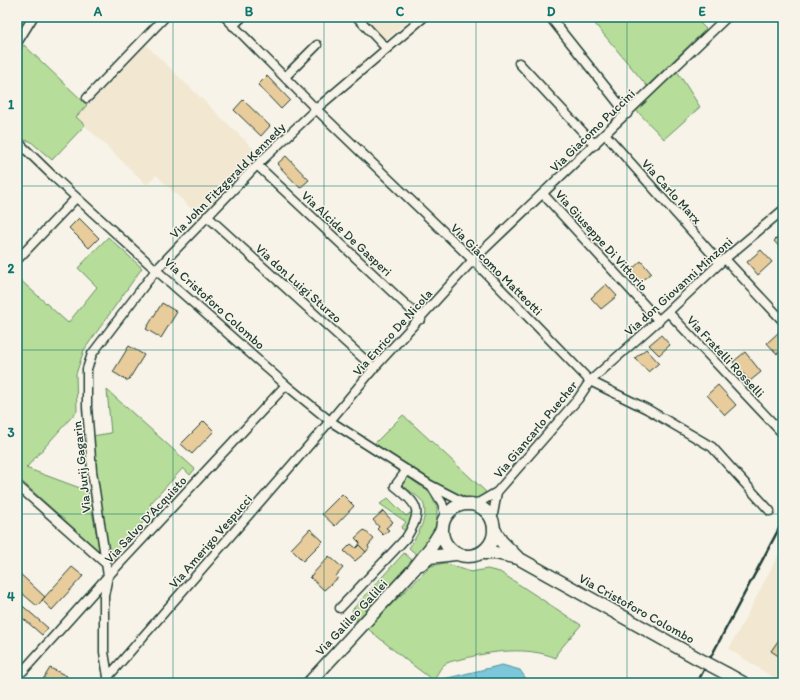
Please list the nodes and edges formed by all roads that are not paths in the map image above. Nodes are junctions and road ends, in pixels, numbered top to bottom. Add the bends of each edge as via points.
1 (33, 17) edge
2 (165, 17) edge
3 (225, 17) edge
4 (242, 17) edge
5 (356, 17) edge
6 (424, 17) edge
7 (550, 17) edge
8 (727, 17) edge
9 (233, 26) junction
10 (17, 43) edge
11 (317, 45) dead end
12 (386, 48) junction
13 (519, 63) dead end
14 (285, 78) junction
15 (87, 98) dead end
16 (316, 108) junction
17 (627, 114) junction
18 (605, 134) junction
19 (17, 141) edge
20 (595, 145) junction
21 (257, 165) junction
22 (543, 194) junction
23 (76, 198) junction
24 (783, 210) edge
25 (207, 216) junction
26 (17, 260) edge
27 (473, 260) junction
28 (722, 261) junction
29 (156, 270) junction
30 (668, 312) junction
31 (421, 319) junction
32 (783, 320) edge
33 (659, 321) junction
34 (374, 368) junction
35 (590, 381) junction
36 (286, 385) junction
37 (330, 421) junction
38 (783, 434) edge
39 (407, 470) junction
40 (17, 485) edge
41 (430, 485) junction
42 (498, 492) junction
43 (469, 504) junction
44 (770, 511) dead end
45 (446, 516) junction
46 (493, 525) junction
47 (441, 531) junction
48 (482, 553) junction
49 (455, 554) junction
50 (518, 558) junction
51 (105, 563) junction
52 (414, 569) junction
53 (108, 576) junction
54 (340, 608) dead end
55 (23, 670) dead end
56 (109, 680) edge
57 (309, 683) edge
58 (743, 683) edge

1 - 10 street
2 - 15 street
3 - 9 street, Via Giacomo Matteotti
4 - 9 street
5 - 12 street
6 - 12 street, Via John Fitzgerald Kennedy
7 - 17 street
8 - 17 street, Via Giacomo Puccini
9 - 14 street, Via Giacomo Matteotti
11 - 14 street
12 - 16 street, Via John Fitzgerald Kennedy
13 - 20 street
14 - 16 street, Via Giacomo Matteotti
16 - 21 street, Via John Fitzgerald Kennedy
16 - 27 street, Via Giacomo Matteotti
17 - 18 street, Via Giacomo Puccini
18 - 20 street, Via Giacomo Puccini
18 - 28 street, Via Carlo Marx
19 - 23 street, Via Cristoforo Colombo
20 - 22 street, Via Giacomo Puccini
21 - 25 street, Via John Fitzgerald Kennedy
21 - 31 street, Via Alcide De Gasperi
22 - 27 street, Via Giacomo Puccini
22 - 33 street, Via Giuseppe Di Vittorio
23 - 26 street
23 - 29 street, Via Cristoforo Colombo
24 - 28 street, Via don Giovanni Minzoni
25 - 29 street, Via John Fitzgerald Kennedy
25 - 34 street, Via don Luigi Sturzo
27 - 31 street, Via Enrico De Nicola
27 - 35 street, Via Giacomo Matteotti
28 - 30 street, Via don Giovanni Minzoni
28 - 32 street, Via Carlo Marx
29 - 36 street, Via Cristoforo Colombo
29 - 51 street, Via Jurij Gagarin via 92,354 87,369 92,471
30 - 33 street, Via don Giovanni Minzoni
30 - 38 street, Via Fratelli Rosselli
31 - 34 street, Via Enrico De Nicola
33 - 35 street, Via don Giovanni Minzoni
34 - 37 street, Via Enrico De Nicola
35 - 42 street, Via Giancarlo Puecher via 578,399
35 - 44 street, Via Giacomo Matteotti via 647,409 712,447
36 - 37 street, Via Cristoforo Colombo
36 - 53 street, Via Salvo D’Acquisto
37 - 39 street, Via Cristoforo Colombo
37 - 56 street, Via Amerigo Vespucci
39 - 41 street, Via Cristoforo Colombo
39 - 54 street via 395,486 416,506 418,515 414,525 406,538
40 - 51 street
41 - 43 street, Via Cristoforo Colombo
41 - 45 street, Via Cristoforo Colombo via 442,503
42 - 43 street, Via Giancarlo Puecher via 480,502
42 - 46 street, Via Giancarlo Puecher
43 - 45 street via 452,510
43 - 46 street via 484,510
45 - 47 street
46 - 48 street via 491,543
46 - 50 street, Via Cristoforo Colombo via 502,541
47 - 49 street via 445,544
47 - 52 street, Via Galileo Galilei
48 - 49 street via 464,557
48 - 50 street, Via Cristoforo Colombo
49 - 52 street, Via Galileo Galilei via 430,557
50 - 58 street, Via Cristoforo Colombo, bridge
51 - 53 street, Via Jurij Gagarin
52 - 57 street, Via Galileo Galilei
53 - 55 street, Via Salvo D’Acquisto
53 - 56 street, Via Jurij Gagarin via 104,596 104,644

